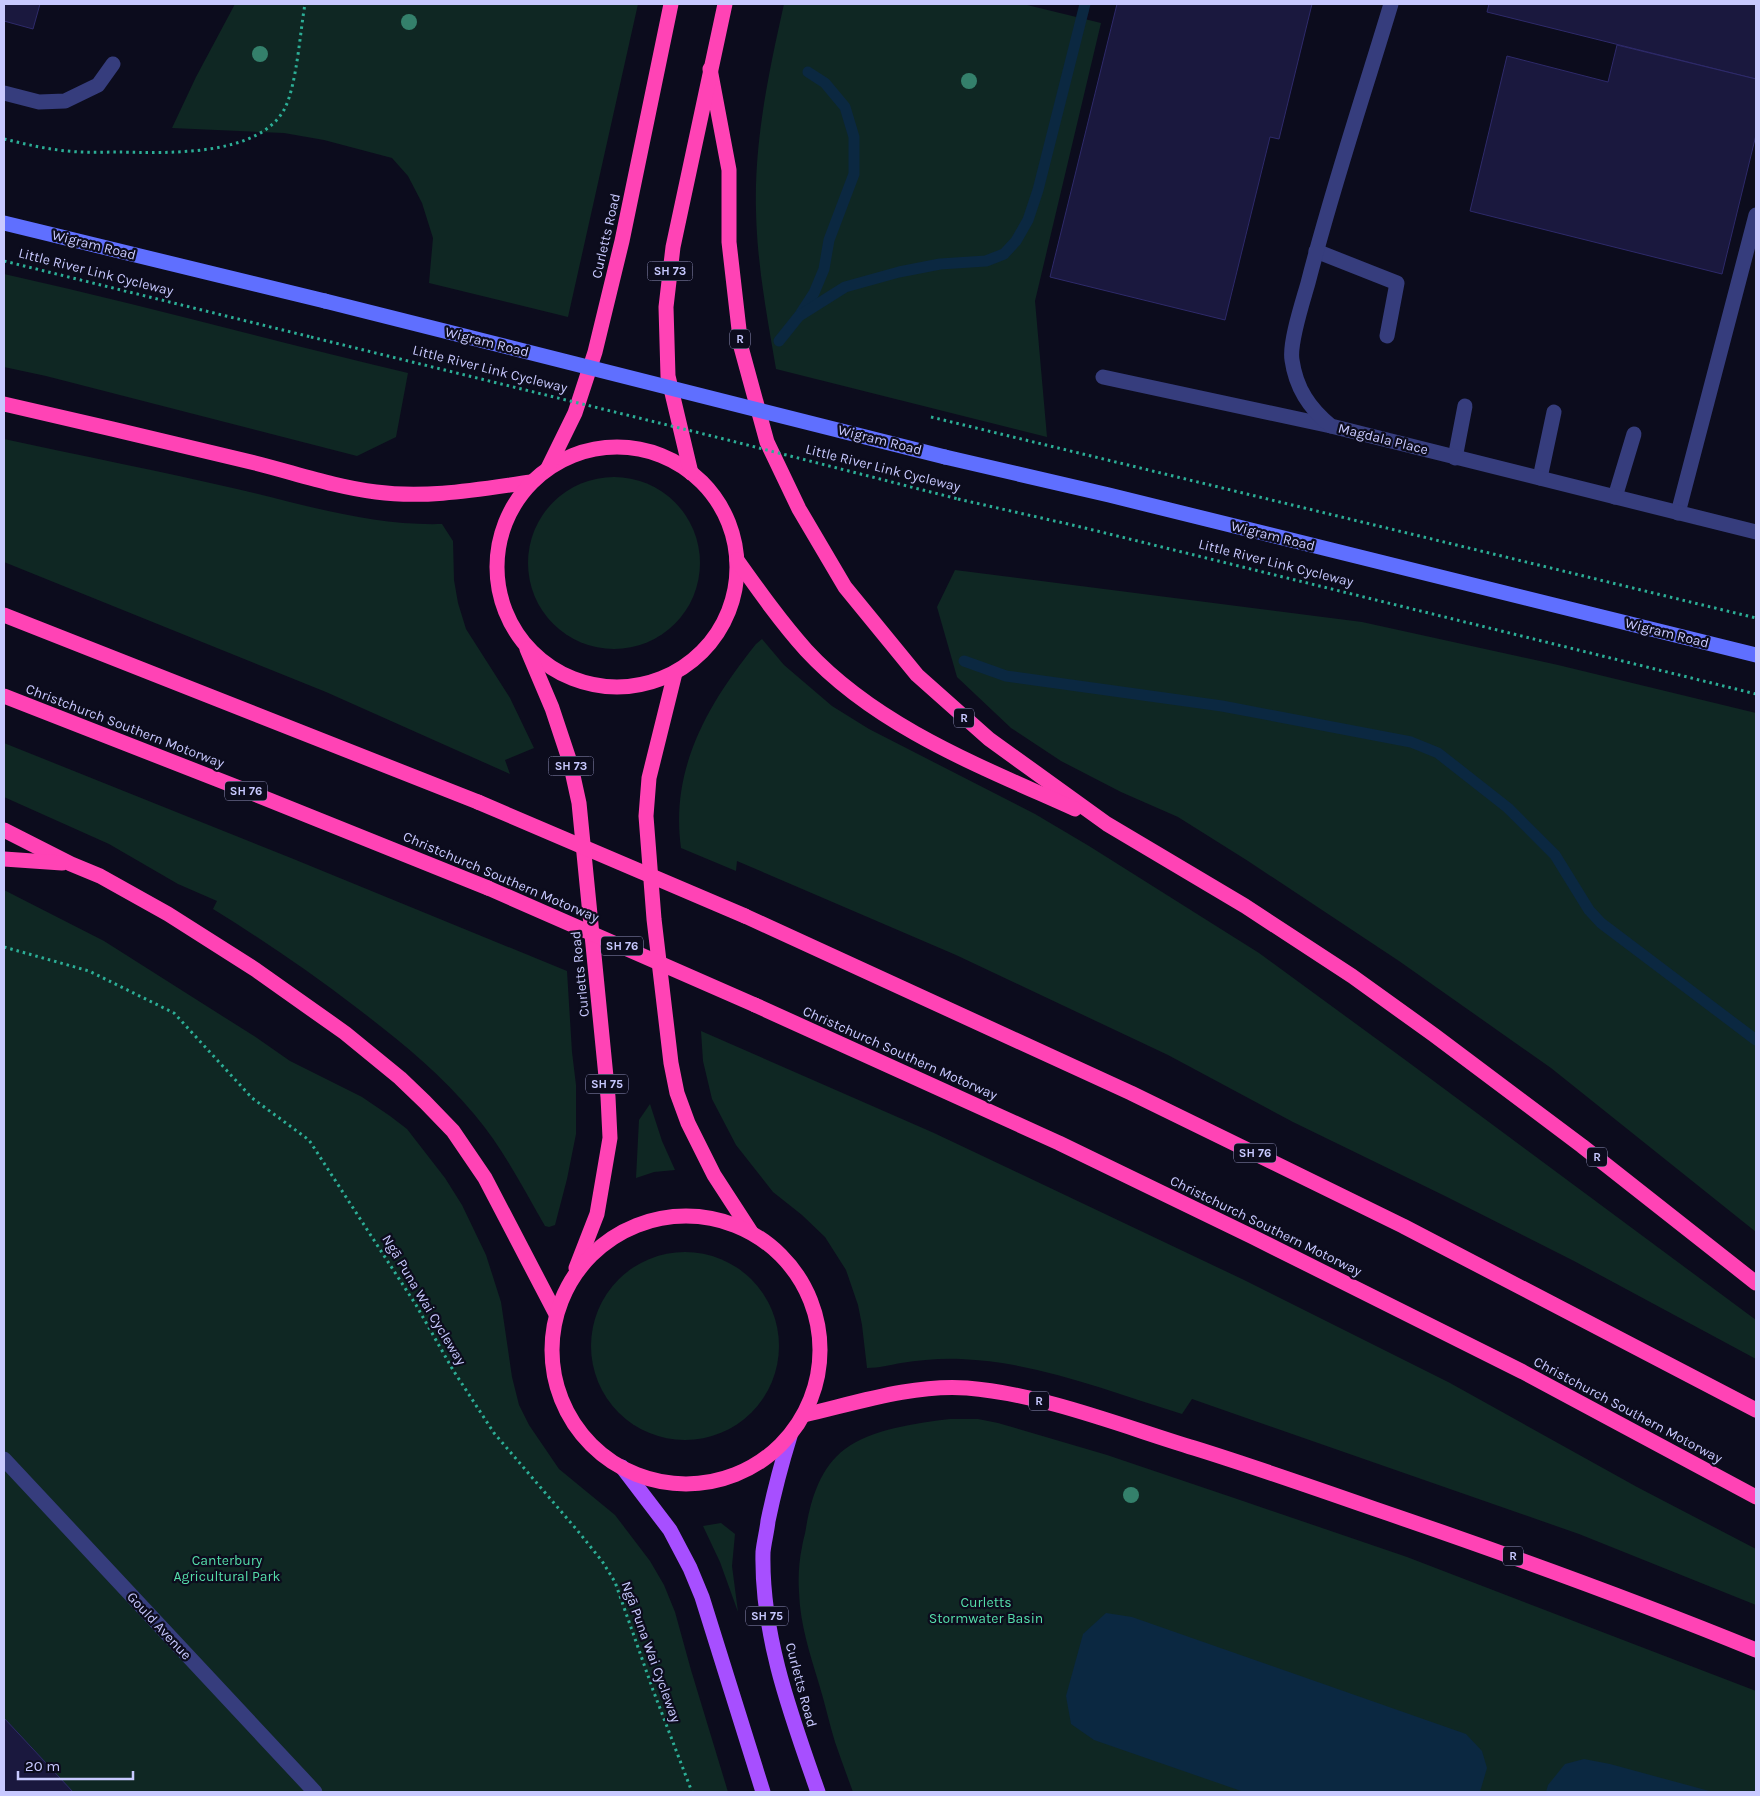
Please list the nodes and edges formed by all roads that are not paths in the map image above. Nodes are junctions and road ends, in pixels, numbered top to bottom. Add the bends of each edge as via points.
1 (671, 4) edge
2 (725, 4) edge
3 (1392, 4) edge
4 (112, 64) dead end
5 (710, 69) junction
6 (4, 93) edge
7 (1756, 215) edge
8 (4, 223) edge
9 (1316, 251) junction
10 (1387, 336) dead end
11 (1103, 377) dead end
12 (4, 404) edge
13 (1465, 406) dead end
14 (1554, 412) dead end
15 (1331, 426) junction
16 (1634, 434) dead end
17 (1455, 458) junction
18 (548, 468) junction
19 (691, 473) junction
20 (1540, 478) junction
21 (531, 482) junction
22 (1615, 497) junction
23 (1678, 513) junction
24 (1756, 532) edge
25 (737, 560) junction
26 (4, 615) edge
27 (526, 647) junction
28 (1756, 655) edge
29 (675, 673) junction
30 (4, 696) edge
31 (1107, 824) junction
32 (4, 830) edge
33 (4, 859) edge
34 (71, 864) junction
35 (588, 891) joint
36 (751, 1232) junction
37 (574, 1272) junction
38 (1756, 1283) edge
39 (556, 1314) junction
40 (1756, 1410) edge
41 (804, 1415) junction
42 (790, 1436) junction
43 (4, 1459) edge
44 (622, 1468) junction
45 (1756, 1497) edge
46 (1756, 1650) edge
47 (315, 1792) edge
48 (763, 1792) edge
49 (818, 1792) edge

1 - 18 highway, Curletts Road / SH 73 via 622,241 595,352 575,413
2 - 5 highway, SH 73
3 - 9 street, Magdala Place
4 - 6 street via 98,85 65,101 39,102
5 - 19 highway, SH 73 via 673,247 666,307 668,376
5 - 31 highway, R via 729,170 729,242 741,347 766,442 799,509 845,587 917,675 989,739
7 - 23 street
8 - 28 main road, Wigram Road, bridge
9 - 10 street via 1397,283
9 - 15 street, Magdala Place via 1296,325 1291,358 1296,381 1305,400
11 - 15 street
12 - 21 highway via 376,492 448,493
13 - 17 street
14 - 20 street
15 - 17 street, Magdala Place
16 - 22 street
17 - 20 street, Magdala Place
18 - 19 highway via 575,454 605,447 636,448 665,457
18 - 21 highway, SH 73
19 - 25 highway via 714,497 730,527
20 - 22 street, Magdala Place
21 - 27 highway, SH 73 via 509,511 498,546 497,582 507,617
22 - 23 street, Magdala Place
23 - 24 street, Magdala Place
25 - 29 highway via 734,594 722,625 702,652
25 - 31 highway via 807,651 871,706 947,751
26 - 40 highway, SH 76, bridge via 478,802 745,916 1131,1093 1386,1217
27 - 29 highway via 558,672 596,686 637,686
27 - 35 highway, Curletts Road / SH 73 via 570,762 579,803
29 - 36 highway, SH 75 via 649,778 646,816 671,1063 688,1123 714,1175
30 - 45 highway, Christchurch Southern Motorway / SH 76, bridge via 488,888 1059,1143 1523,1372
31 - 38 highway, R via 1245,906 1352,976 1582,1146
32 - 34 highway
33 - 34 highway
34 - 39 highway via 100,876 168,914 256,970 345,1033 425,1102 452,1131 486,1178
35 - 37 highway, Curletts Road / SH 75 via 610,1138 597,1214
36 - 37 highway via 718,1219 691,1216 647,1221 615,1236
36 - 41 highway, SH 75 via 792,1266 806,1288 815,1313 820,1365
37 - 39 highway, SH 75
39 - 44 highway, SH 75 via 552,1344 554,1374 563,1402 577,1428 598,1451
41 - 42 highway, SH 75
41 - 46 highway, R via 933,1388 1013,1394 1232,1459 1481,1545
42 - 44 highway via 767,1457 741,1473 711,1482 681,1484 650,1480
42 - 49 main road, Curletts Road / SH 75 via 774,1489 763,1550 765,1608 793,1721
43 - 47 street, Gould Avenue
44 - 48 main road, SH 75 via 670,1530 690,1568

